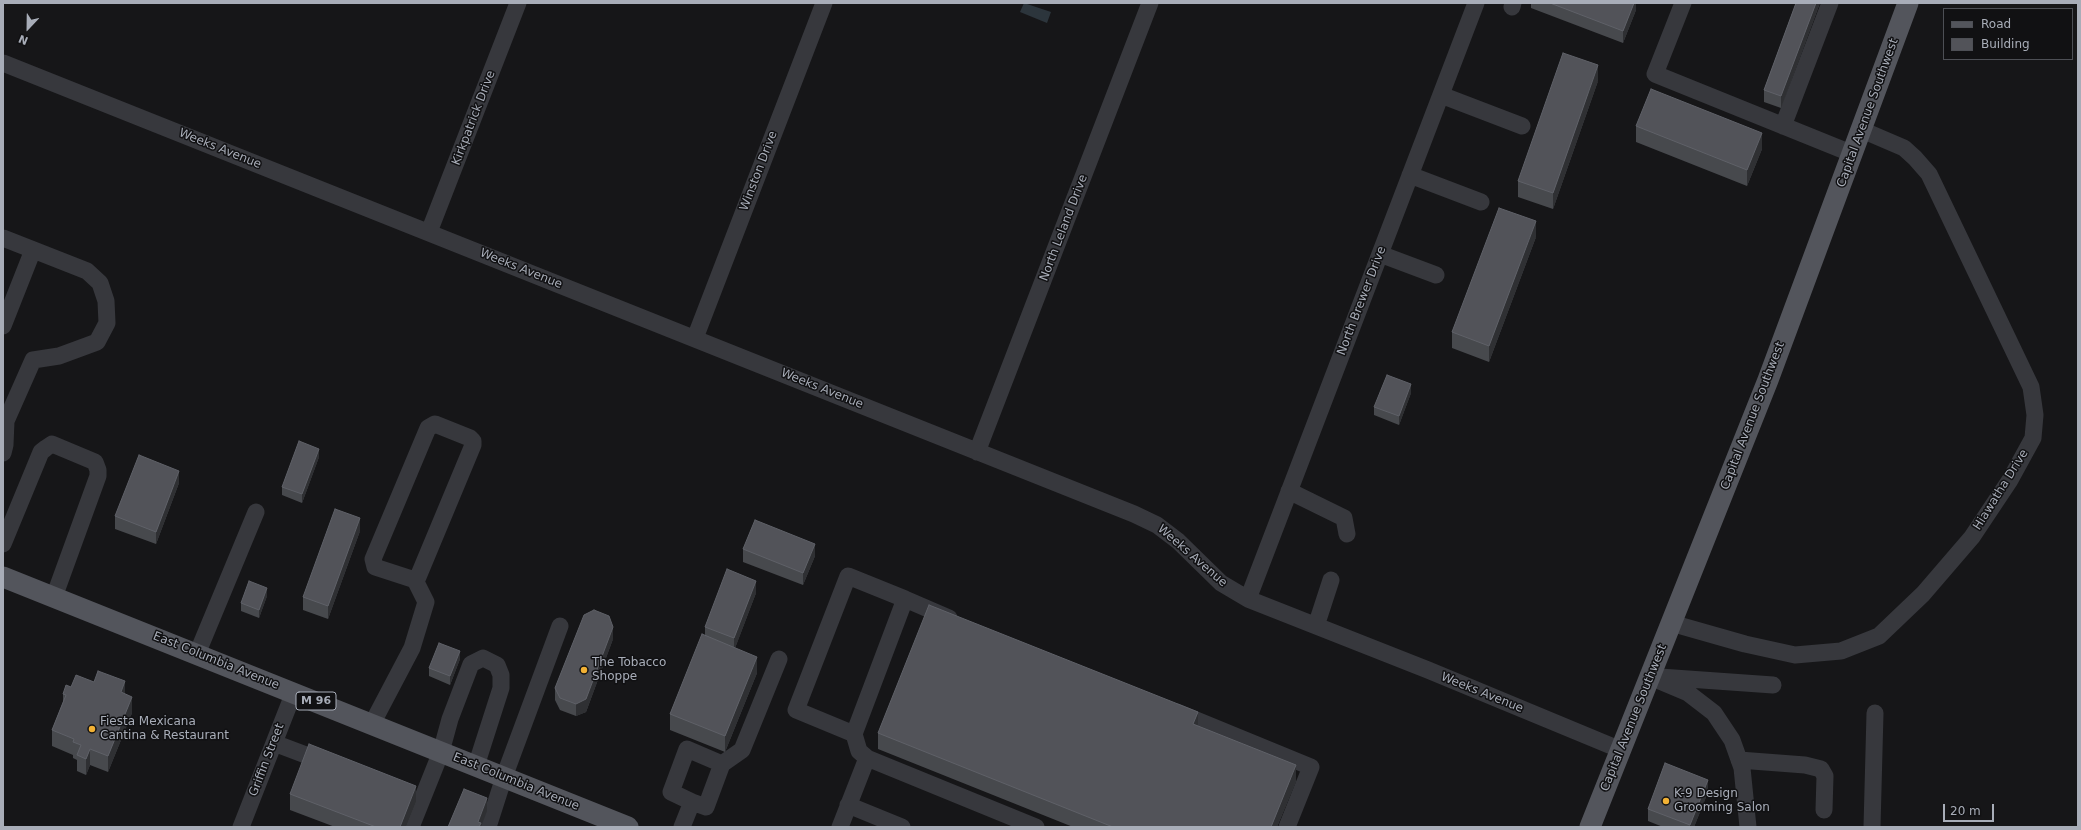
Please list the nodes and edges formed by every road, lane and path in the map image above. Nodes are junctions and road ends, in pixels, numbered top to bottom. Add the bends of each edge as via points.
1 (518, 3) edge
2 (824, 3) edge
3 (1150, 3) edge
4 (1476, 3) edge
5 (1683, 3) edge
6 (1830, 3) edge
7 (1908, 3) edge
8 (3, 63) edge
9 (1441, 95) junction
10 (1522, 126) dead end
11 (1784, 126) junction
12 (1862, 130) junction
13 (1853, 154) junction
14 (1410, 175) junction
15 (1481, 202) dead end
16 (429, 232) junction
17 (3, 238) edge
18 (33, 250) junction
19 (1380, 254) junction
20 (1436, 275) dead end
21 (3, 326) edge
22 (695, 338) junction
23 (977, 452) junction
24 (3, 453) edge
25 (1289, 490) junction
26 (256, 512) dead end
27 (1347, 534) dead end
28 (3, 544) edge
29 (3, 577) edge
30 (415, 580) junction
31 (1331, 580) dead end
32 (54, 597) junction
33 (1248, 599) junction
34 (905, 600) junction
35 (1671, 623) junction
36 (964, 624) edge
37 (560, 626) dead end
38 (1316, 626) junction
39 (197, 654) junction
40 (779, 659) dead end
41 (1650, 677) junction
42 (1773, 685) dead end
43 (294, 692) junction
44 (1164, 706) edge
45 (1875, 713) dead end
46 (372, 724) junction
47 (854, 734) junction
48 (274, 744) junction
49 (1620, 750) junction
50 (441, 752) junction
51 (867, 758) junction
52 (1739, 760) junction
53 (722, 764) junction
54 (476, 766) junction
55 (341, 768) edge
56 (504, 777) junction
57 (692, 802) junction
58 (848, 805) junction
59 (1824, 810) dead end
60 (595, 821) edge
61 (242, 827) edge
62 (411, 827) edge
63 (488, 827) edge
64 (628, 827) edge
65 (682, 827) edge
66 (840, 827) edge
67 (902, 827) edge
68 (1036, 827) edge
69 (1287, 827) edge
70 (1590, 827) edge
71 (1748, 827) edge
72 (1872, 827) edge

1 - 16 street, Kirkpatrick Drive
2 - 22 street, Winston Drive
3 - 23 street, North Leland Drive
4 - 9 street, North Brewer Drive
5 - 11 street via 1654,74
6 - 11 street
7 - 12 main road, Capital Avenue Southwest
8 - 16 street, Weeks Avenue
9 - 10 street
9 - 14 street, North Brewer Drive
11 - 13 street
12 - 13 main road, Capital Avenue Southwest
12 - 35 street, Hiawatha Drive via 1904,148 1929,174 2031,387 2035,415 2033,438 2010,480 1972,537 1923,594 1879,636 1841,651 1795,655
13 - 35 main road, Capital Avenue Southwest via 1768,380
14 - 15 street
14 - 19 street, North Brewer Drive
16 - 22 street, Weeks Avenue
17 - 18 street
18 - 21 street
18 - 24 street via 86,271 100,283 106,301 107,323 97,342 59,356 33,360 6,421
19 - 20 street
19 - 25 street, North Brewer Drive
22 - 23 street, Weeks Avenue
23 - 33 street, Weeks Avenue via 1157,525 1178,541 1222,583
25 - 27 street via 1344,518
25 - 33 street, North Brewer Drive
26 - 39 street
28 - 32 street via 42,452 46,448 52,444 94,462 98,476
29 - 32 main road, East Columbia Avenue / M 96
30 - 30 street via 472,445 470,438 434,424 428,428 373,559 375,567
30 - 46 street via 426,602 412,648
31 - 38 street
32 - 39 main road, East Columbia Avenue / M 96
33 - 38 street, Weeks Avenue
34 - 36 street
34 - 47 street
34 - 47 street via 848,576 796,710
35 - 41 main road, Capital Avenue Southwest
37 - 56 street
38 - 49 street, Weeks Avenue
39 - 43 main road, East Columbia Avenue / M 96
40 - 53 street via 742,750
41 - 42 street
41 - 49 main road, Capital Avenue Southwest
41 - 52 street via 1688,693 1714,713 1732,740
43 - 46 main road, East Columbia Avenue / M 96
43 - 48 street, Griffin Street
44 - 69 street via 1312,767
45 - 72 street
46 - 50 main road, East Columbia Avenue / M 96
47 - 51 street via 859,751
48 - 55 street
48 - 61 street, Griffin Street
49 - 70 main road, Capital Avenue Southwest
50 - 54 main road, East Columbia Avenue / M 96
50 - 54 street via 450,718 471,664 483,658 493,662 501,674 501,688
50 - 62 street via 416,795
51 - 58 street
51 - 68 street
52 - 59 street via 1805,765 1821,769 1825,776
52 - 71 street
53 - 57 street via 706,807
53 - 57 street via 687,749 670,792
54 - 56 main road, East Columbia Avenue / M 96
56 - 60 main road, East Columbia Avenue / M 96
56 - 63 street
57 - 65 street
58 - 66 street
58 - 67 street
60 - 64 main road, East Columbia Avenue / M 96

